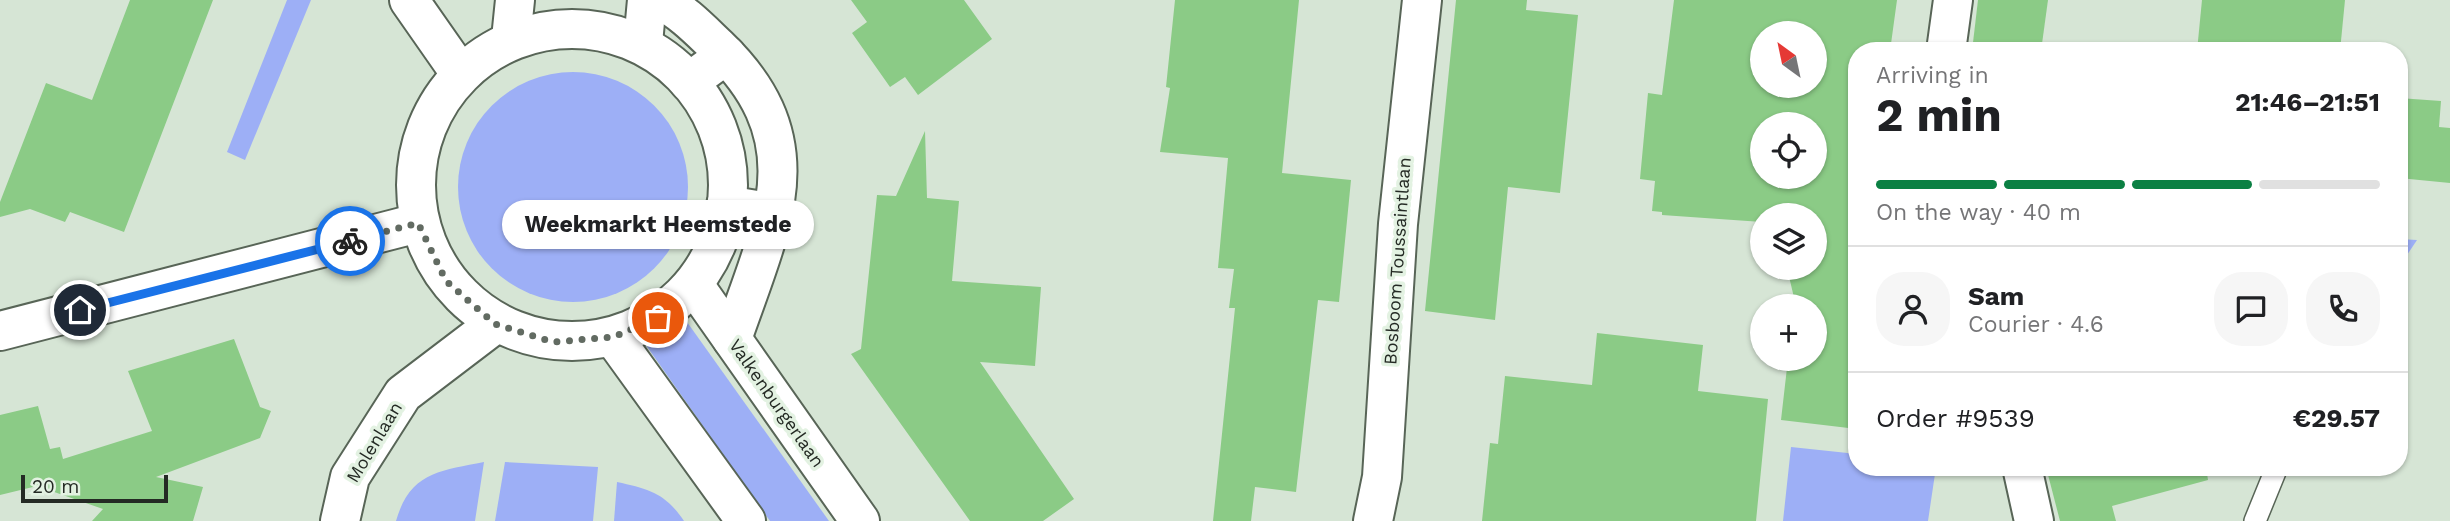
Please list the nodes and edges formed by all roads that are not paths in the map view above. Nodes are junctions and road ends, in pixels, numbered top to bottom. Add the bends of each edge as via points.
1 (409, 0) edge
2 (515, 0) edge
3 (647, 0) edge
4 (660, 0) edge
5 (1422, 0) edge
6 (1953, 0) edge
7 (510, 39) junction
8 (1947, 42) edge
9 (643, 43) junction
10 (726, 55) junction
11 (460, 73) junction
12 (689, 82) junction
13 (726, 205) junction
14 (775, 212) junction
15 (418, 223) junction
16 (694, 285) junction
17 (495, 324) junction
18 (0, 331) edge
19 (613, 337) junction
20 (732, 339) junction
21 (2024, 476) edge
22 (2273, 476) edge
23 (340, 521) edge
24 (746, 521) edge
25 (860, 521) edge
26 (1373, 521) edge
27 (2034, 521) edge
28 (2255, 521) edge

1 - 11 street
2 - 7 street
3 - 9 street
4 - 10 street via 678,9
5 - 26 street, Bosboom Toussaintlaan via 1398,224 1382,477
6 - 8 street
7 - 9 street via 566,27
7 - 11 street
9 - 12 street via 675,65
10 - 12 street
10 - 14 street via 765,106 779,163
11 - 15 street via 427,121 414,172
12 - 13 street via 713,113 730,171
13 - 14 street
13 - 16 street via 723,232
14 - 20 street
15 - 17 street via 446,281
15 - 18 street
16 - 19 street via 658,318
16 - 20 street, Valkenburgerlaan
17 - 19 street via 553,342
17 - 23 street, Molenlaan via 403,394 350,477
19 - 24 street
20 - 25 street, Valkenburgerlaan
21 - 27 street
22 - 28 lane

